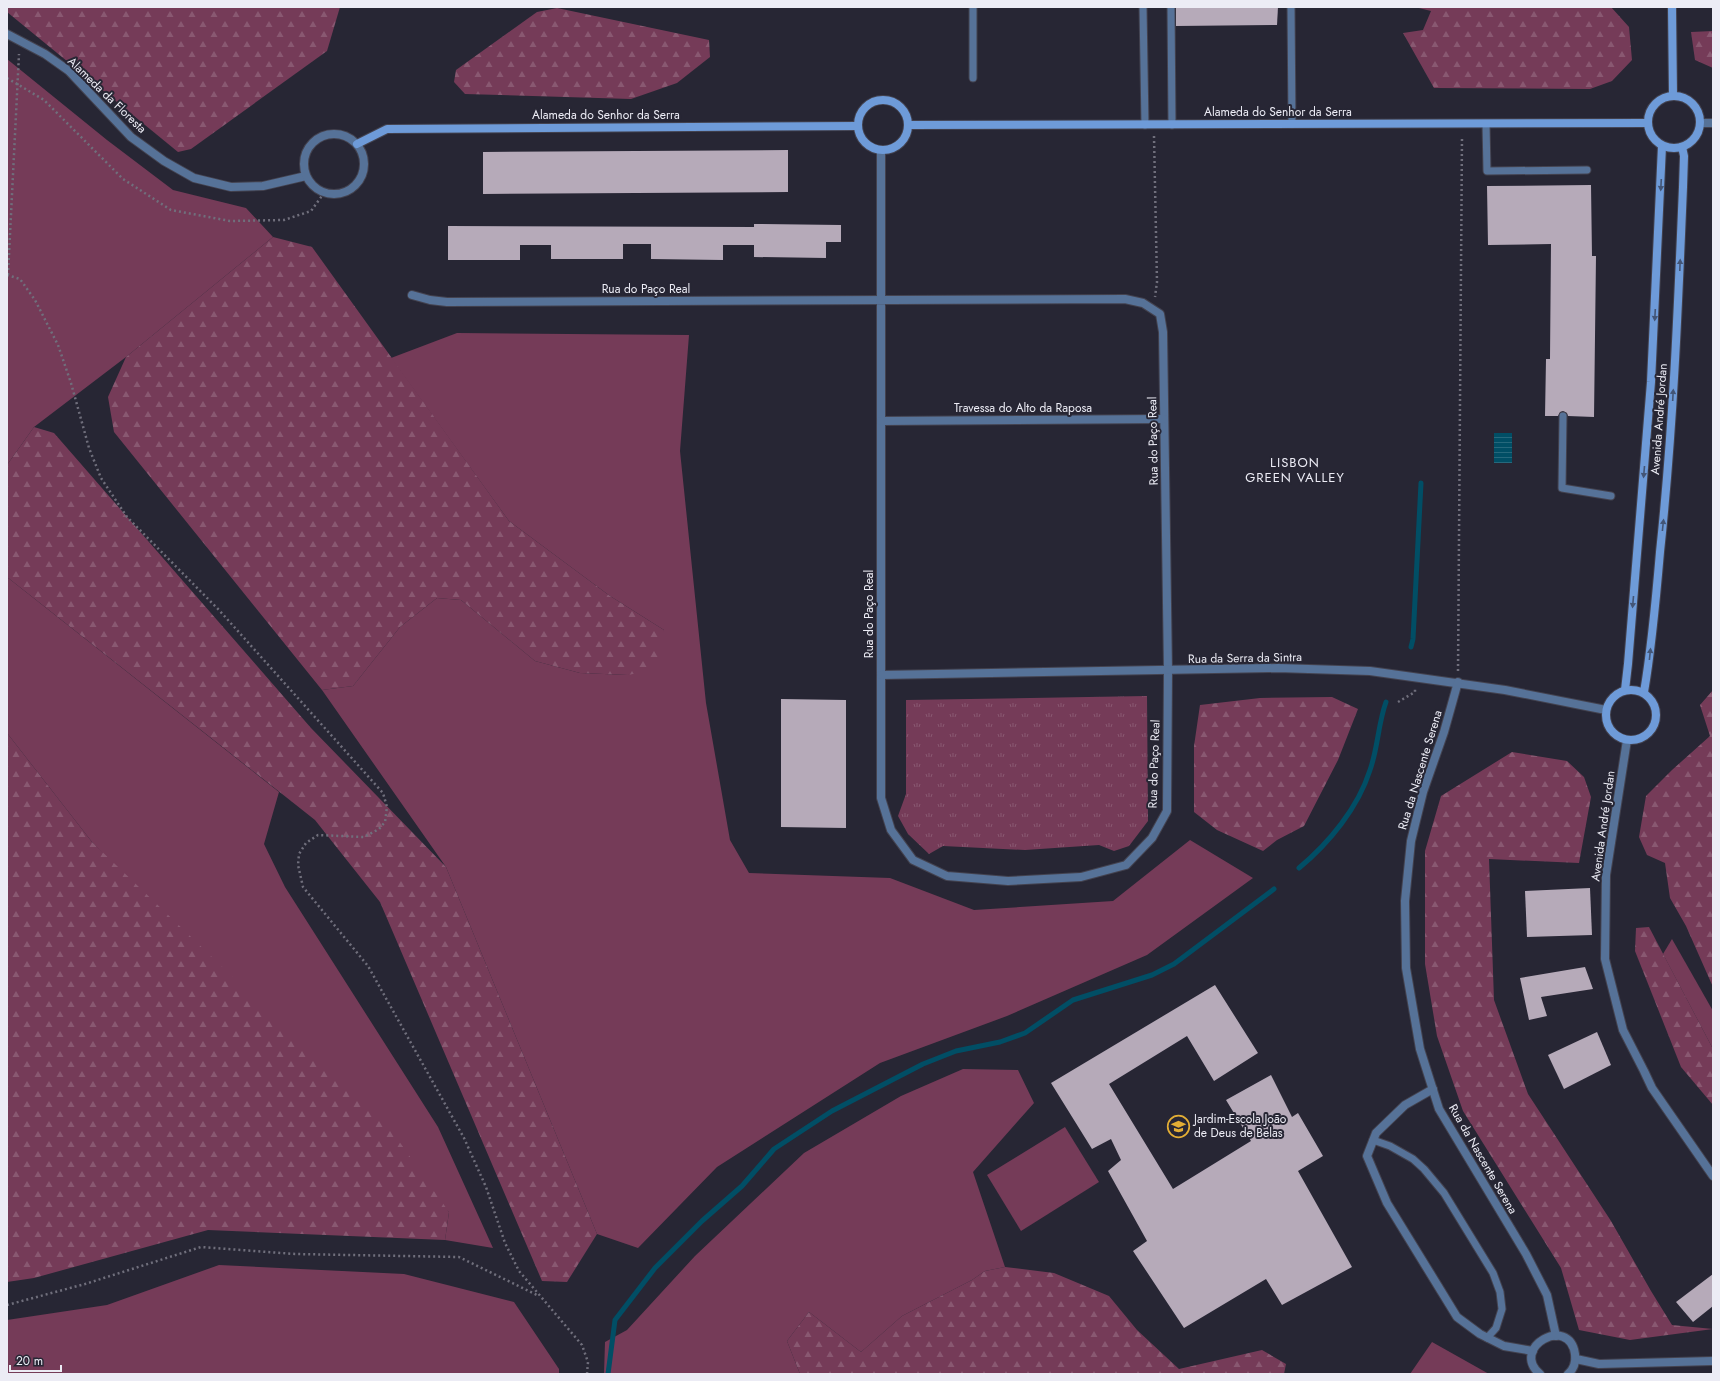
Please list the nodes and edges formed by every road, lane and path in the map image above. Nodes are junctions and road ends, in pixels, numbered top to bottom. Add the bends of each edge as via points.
1 (973, 7) edge
2 (1143, 7) edge
3 (1171, 7) edge
4 (1291, 7) edge
5 (1672, 7) edge
6 (7, 34) edge
7 (20, 40) junction
8 (7, 78) edge
9 (973, 78) dead end
10 (17, 84) junction
11 (1673, 96) junction
12 (1648, 123) junction
13 (1700, 123) junction
14 (1713, 123) edge
15 (1172, 124) junction
16 (1292, 124) junction
17 (1462, 124) junction
18 (1486, 124) junction
19 (1145, 125) junction
20 (1154, 125) junction
21 (858, 126) junction
22 (908, 126) junction
23 (357, 144) junction
24 (1662, 146) junction
25 (1682, 147) junction
26 (881, 150) junction
27 (1588, 170) dead end
28 (306, 176) junction
29 (324, 192) junction
30 (8, 275) edge
31 (412, 294) dead end
32 (881, 300) junction
33 (1153, 309) junction
34 (1564, 416) dead end
35 (1164, 419) junction
36 (881, 421) junction
37 (1612, 496) dead end
38 (1168, 671) junction
39 (881, 675) junction
40 (1416, 676) junction
41 (1458, 682) junction
42 (1625, 690) junction
43 (1644, 692) junction
44 (1398, 702) dead end
45 (1606, 710) junction
46 (1627, 740) junction
47 (1433, 1090) junction
48 (1373, 1140) junction
49 (1713, 1176) edge
50 (541, 1297) junction
51 (7, 1305) edge
52 (1556, 1336) junction
53 (1488, 1338) junction
54 (1533, 1351) junction
55 (1576, 1359) junction
56 (1713, 1361) edge
57 (588, 1374) edge
58 (1540, 1374) edge
59 (1568, 1374) edge

1 - 9 lane
2 - 19 lane
3 - 15 lane
4 - 16 lane
5 - 11 street
6 - 7 street, Alameda da Floresta
7 - 10 path
7 - 28 street, Alameda da Floresta via 69,71 131,137 164,161 194,178 231,187 263,186
8 - 10 path
10 - 29 path via 44,100 123,179 171,210 230,221 284,220 312,211
10 - 30 path
11 - 12 street via 1655,105
11 - 13 street via 1683,98 1692,104 1698,112
12 - 18 street, Alameda do Senhor da Serra
12 - 24 street via 1650,132
13 - 14 street
13 - 25 street via 1691,142
15 - 16 street, Alameda do Senhor da Serra
15 - 20 street, Alameda do Senhor da Serra
16 - 17 street, Alameda do Senhor da Serra
17 - 18 street, Alameda do Senhor da Serra
17 - 41 path
18 - 27 lane via 1487,171
19 - 20 street, Alameda do Senhor da Serra
19 - 22 street, Alameda do Senhor da Serra
20 - 33 path via 1157,282
21 - 22 street via 865,108 873,102 883,100 901,108
21 - 23 street, Alameda do Senhor da Serra via 386,129
21 - 26 street via 865,143
22 - 26 street via 900,144 891,149
23 - 28 street via 348,136 336,133 324,135 313,141 306,152
23 - 29 street via 363,153 365,164 363,175 357,185 336,194
24 - 25 street
24 -> 42 street, Avenida André Jordan via 1651,382
43 -> 25 street, Avenida André Jordan via 1650,658 1666,501 1672,416 1682,218
26 - 32 street, Rua do Paço Real
28 - 29 street via 313,186
30 - 50 path via 20,279 36,300 58,345 88,448 101,478 127,517 219,610 383,793 387,807 385,822 379,829 364,837 318,835 306,843 299,854 302,887 368,966 464,1138 486,1187 505,1243 519,1271
31 - 32 street, Rua do Paço Real via 447,302
32 - 33 street, Rua do Paço Real via 1125,299 1143,303
32 - 36 street, Rua do Paço Real
33 - 35 street, Rua do Paço Real via 1160,314 1163,332
34 - 37 lane via 1562,488
35 - 36 street, Travessa do Alto da Raposa
35 - 38 street, Rua do Paço Real
36 - 39 street, Rua do Paço Real
38 - 39 street, Rua da Serra da Sintra
38 - 39 street, Rua do Paço Real via 1167,811 1152,838 1126,865 1081,878 1008,881 947,876 913,860 891,830 881,798
38 - 40 street, Rua da Serra da Sintra via 1278,668 1370,671
40 - 41 street, Rua da Serra da Sintra
40 - 44 path via 1415,692
41 - 45 street, Rua da Serra da Sintra
41 - 47 street, Rua da Nascente Serena via 1423,792 1411,841 1405,901 1406,968 1420,1049
42 - 43 street
42 - 45 street via 1616,694
43 - 46 street via 1652,699 1656,708 1653,728 1642,738
45 - 46 street via 1606,720 1610,729 1618,737
46 - 49 street, Avenida André Jordan via 1606,875 1605,958 1623,1030 1652,1088
47 - 48 street via 1405,1105 1376,1133
47 - 52 street, Rua da Nascente Serena via 1439,1109 1526,1254 1547,1295
48 - 53 street via 1367,1156 1387,1202 1457,1317
48 - 53 lane via 1413,1158 1424,1169 1444,1193 1493,1273 1500,1292 1502,1309 1496,1328
50 - 51 path via 459,1257 295,1254 201,1247 85,1284
50 - 57 path via 582,1345 588,1362
52 - 54 street via 1541,1339
52 - 55 street via 1562,1337 1572,1346
53 - 54 street via 1504,1346
54 - 58 street via 1533,1366
55 - 56 street via 1599,1364
55 - 59 street

